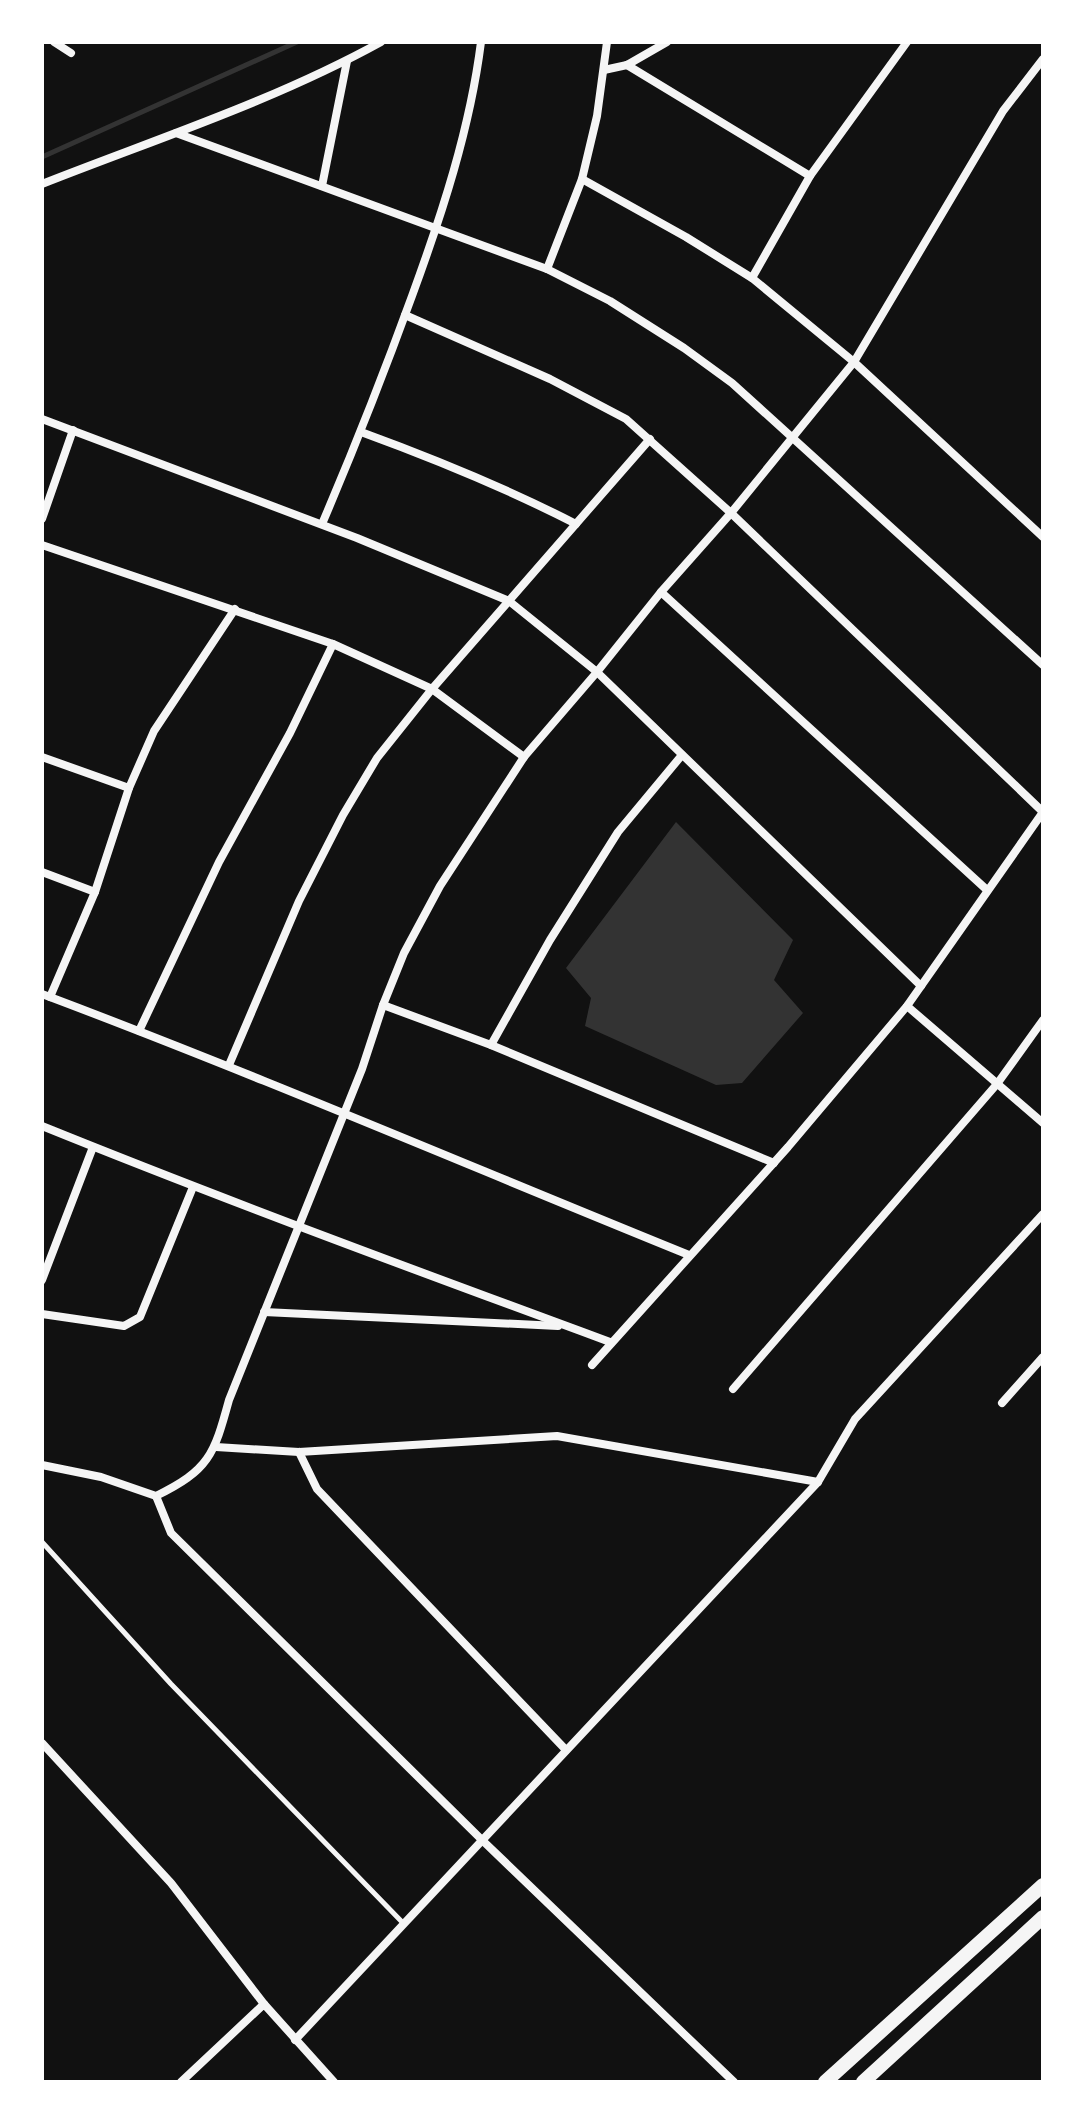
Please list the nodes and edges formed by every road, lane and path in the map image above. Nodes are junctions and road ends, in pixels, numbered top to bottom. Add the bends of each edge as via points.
1 (54, 42) edge
2 (381, 42) edge
3 (481, 42) edge
4 (607, 42) edge
5 (667, 42) edge
6 (907, 42) edge
7 (71, 53) dead end
8 (1043, 59) edge
9 (347, 61) junction
10 (627, 65) junction
11 (604, 70) junction
12 (176, 133) junction
13 (810, 176) junction
14 (582, 179) junction
15 (42, 184) edge
16 (322, 186) junction
17 (437, 228) junction
18 (547, 269) junction
19 (752, 278) junction
20 (405, 315) junction
21 (854, 362) junction
22 (42, 419) edge
23 (73, 430) junction
24 (361, 432) junction
25 (793, 436) junction
26 (650, 439) junction
27 (731, 513) junction
28 (42, 519) edge
29 (322, 524) junction
30 (576, 524) junction
31 (1043, 537) edge
32 (42, 545) edge
33 (661, 592) junction
34 (509, 601) junction
35 (235, 609) junction
36 (333, 644) junction
37 (1043, 665) edge
38 (597, 672) junction
39 (432, 689) junction
40 (682, 755) junction
41 (42, 757) edge
42 (524, 757) junction
43 (129, 788) junction
44 (1043, 812) edge
45 (42, 872) edge
46 (987, 890) junction
47 (95, 892) junction
48 (921, 986) junction
49 (46, 996) edge
50 (383, 1005) junction
51 (907, 1006) junction
52 (1043, 1020) edge
53 (139, 1031) junction
54 (491, 1045) junction
55 (229, 1065) junction
56 (997, 1084) junction
57 (343, 1115) junction
58 (1043, 1123) edge
59 (42, 1126) edge
60 (93, 1147) junction
61 (774, 1163) junction
62 (193, 1187) junction
63 (1043, 1214) edge
64 (299, 1224) junction
65 (689, 1255) junction
66 (42, 1280) edge
67 (264, 1312) junction
68 (42, 1314) edge
69 (567, 1326) junction
70 (610, 1342) junction
71 (1043, 1357) edge
72 (592, 1365) dead end
73 (733, 1389) dead end
74 (1002, 1403) dead end
75 (216, 1447) junction
76 (299, 1452) junction
77 (42, 1465) edge
78 (818, 1482) junction
79 (156, 1496) junction
80 (42, 1542) edge
81 (42, 1743) edge
82 (566, 1750) junction
83 (482, 1840) junction
84 (1043, 1885) edge
85 (1043, 1917) edge
86 (404, 1924) junction
87 (264, 2004) junction
88 (295, 2040) junction
89 (181, 2082) edge
90 (334, 2082) edge
91 (734, 2082) edge
92 (825, 2082) edge
93 (863, 2082) edge

1 - 7 street
2 - 9 street
3 - 17 street via 475,93
4 - 11 street
5 - 10 street
6 - 13 street
8 - 21 street via 1003,111
9 - 12 street
9 - 16 street
10 - 11 street
10 - 13 street
11 - 14 street
12 - 15 street
12 - 16 street
13 - 19 street
14 - 18 street
14 - 19 street
16 - 17 street
17 - 18 street
17 - 20 street
18 - 25 street via 684,348
19 - 21 street
20 - 24 street
20 - 26 street via 550,379 626,419
21 - 25 street
21 - 31 street
22 - 23 street
23 - 28 street
23 - 29 street
24 - 29 street
24 - 30 street via 512,491
25 - 27 street
25 - 37 street
26 - 27 street
26 - 30 street
27 - 33 street
27 - 44 street
29 - 34 street
30 - 34 street
32 - 35 street
33 - 38 street
33 - 46 street
34 - 38 street
34 - 39 street
35 - 36 street
35 - 43 street via 154,731
36 - 39 street
36 - 53 street via 219,862
38 - 40 street
38 - 42 street
39 - 42 street
39 - 55 street via 377,758 343,815 299,901
40 - 48 street
40 - 54 street via 618,832
41 - 43 street
42 - 50 street via 440,886
43 - 47 street
44 - 46 street
45 - 47 street
46 - 48 street
47 - 49 street
48 - 51 street
49 - 53 street
50 - 54 street
50 - 57 street
51 - 56 street
51 - 61 street
52 - 56 street
53 - 55 street
54 - 61 street
55 - 57 street
56 - 58 street
56 - 73 street
57 - 64 street
57 - 65 street
59 - 60 street
60 - 62 street
60 - 66 street
61 - 65 street
62 - 64 street
62 - 68 street via 140,1317 124,1326
63 - 78 street via 855,1419
64 - 67 street
64 - 69 street
65 - 70 street
67 - 69 street
67 - 75 street
69 - 70 street
70 - 72 street
71 - 74 street
75 - 76 street
75 - 79 street via 189,1480
76 - 78 street via 557,1436
76 - 82 street via 317,1489
77 - 79 street
78 - 82 street
79 - 83 street via 171,1533
80 - 86 lane via 171,1684
81 - 87 street via 171,1883
82 - 83 street
83 - 86 street
83 - 91 street
84 - 92 main road
85 - 93 main road
86 - 88 street
87 - 88 street
87 - 89 street
88 - 90 street

